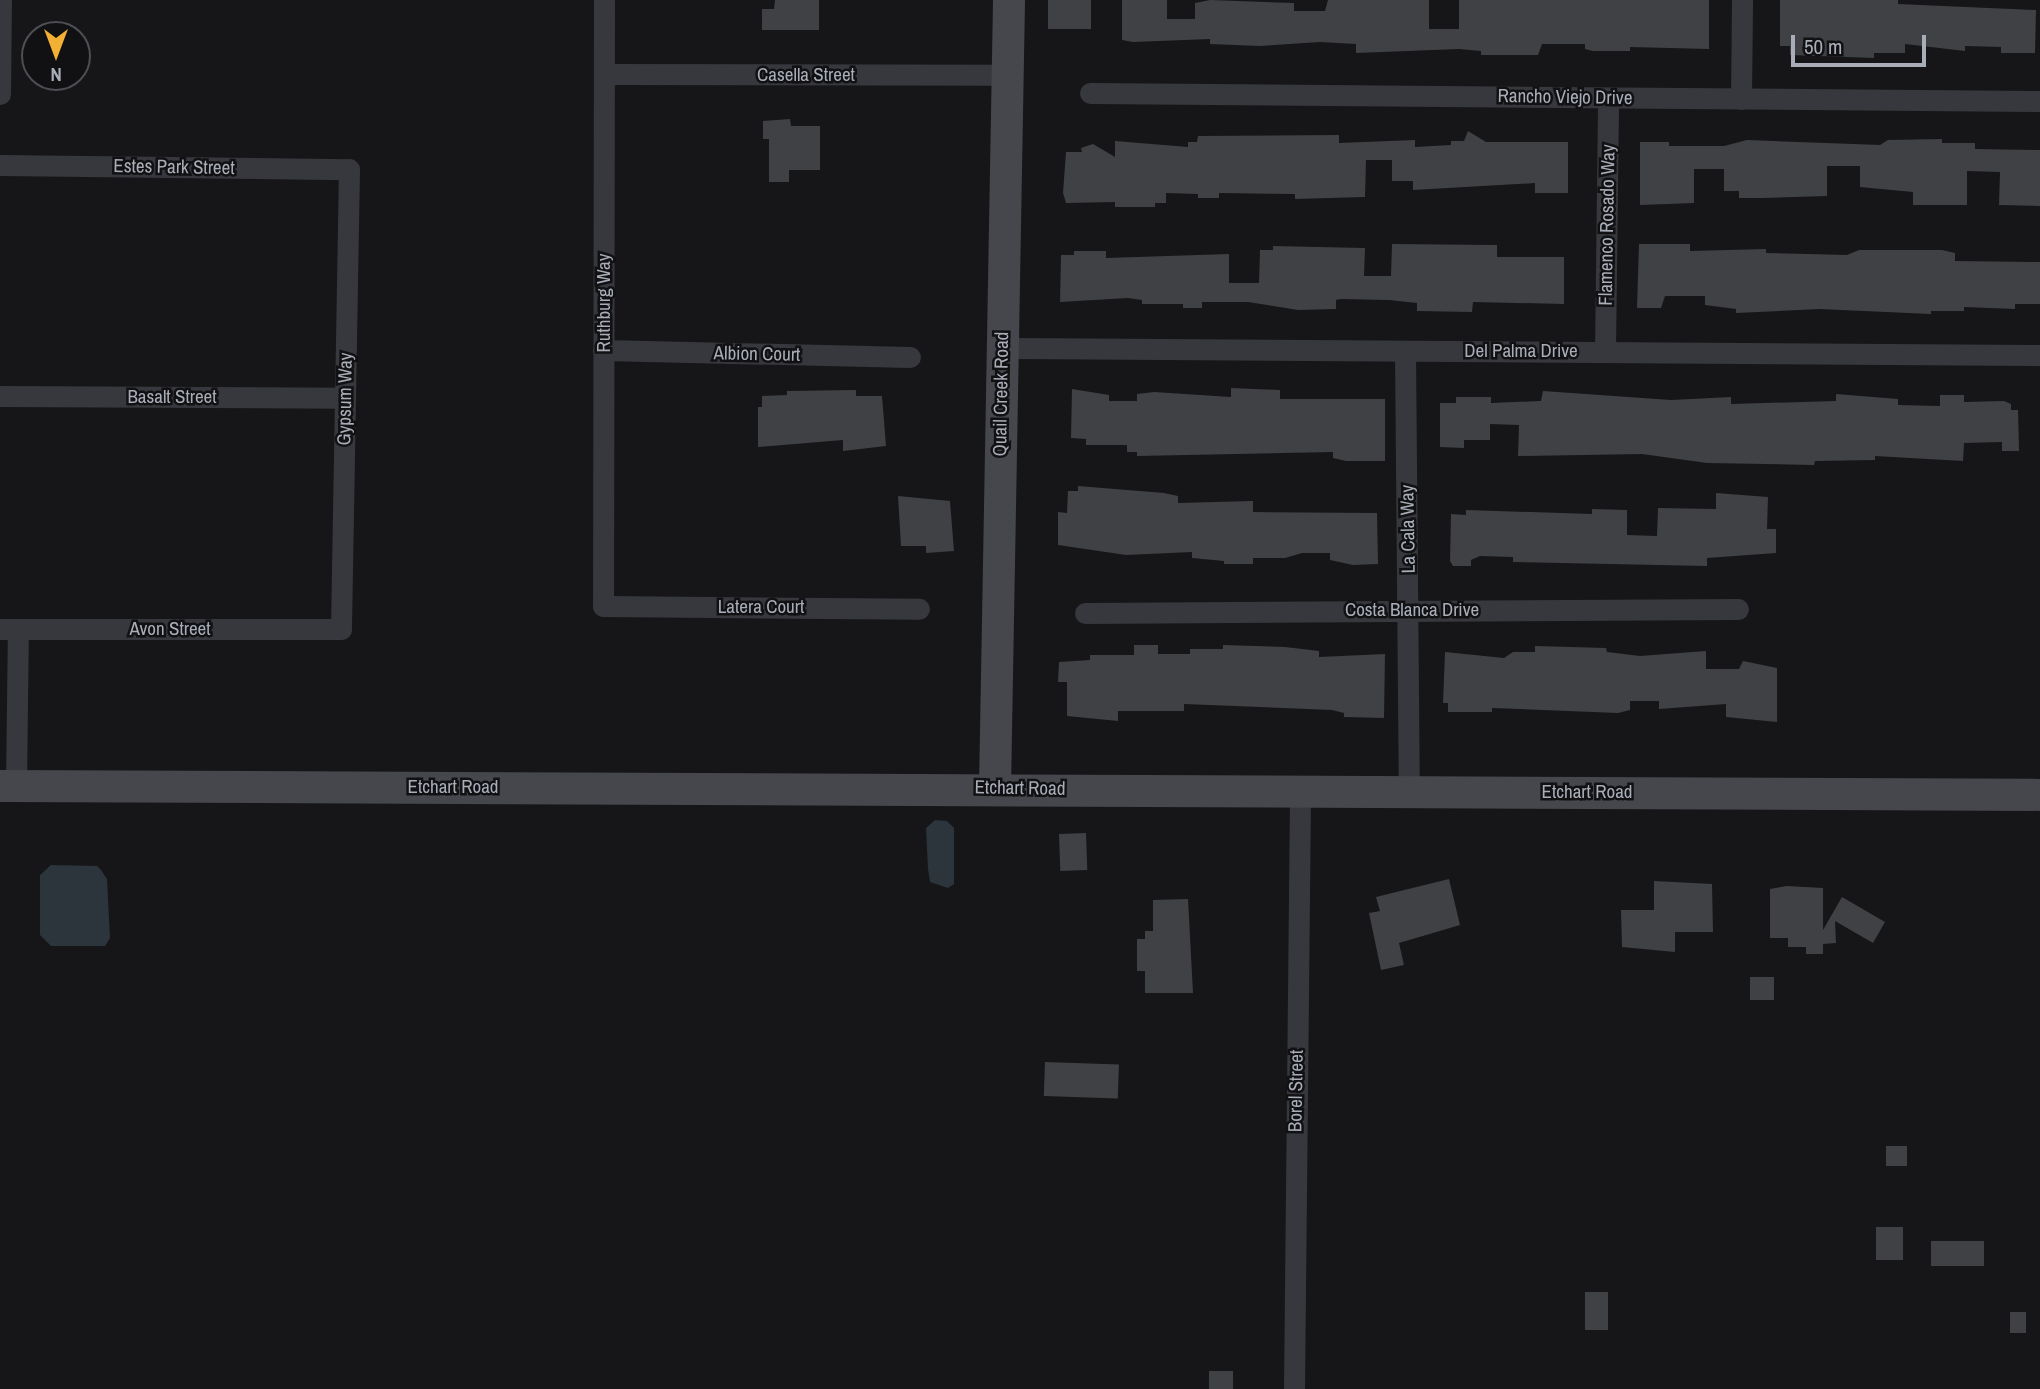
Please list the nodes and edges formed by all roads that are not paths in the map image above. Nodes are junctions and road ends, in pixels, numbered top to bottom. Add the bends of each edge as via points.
1 (1, 0) edge
2 (604, 0) edge
3 (1009, 0) edge
4 (1742, 0) edge
5 (604, 74) junction
6 (1007, 75) junction
7 (1090, 93) dead end
8 (0, 94) edge
9 (1608, 98) junction
10 (1741, 99) junction
11 (2040, 101) edge
12 (0, 165) edge
13 (349, 169) joint
14 (1002, 348) junction
15 (603, 350) junction
16 (1405, 351) junction
17 (1605, 352) junction
18 (2040, 355) edge
19 (910, 357) dead end
20 (0, 396) edge
21 (345, 398) junction
22 (603, 606) joint
23 (919, 608) dead end
24 (1738, 609) dead end
25 (1410, 610) junction
26 (1085, 613) dead end
27 (341, 629) joint
28 (9, 630) edge
29 (8, 786) edge
30 (995, 788) junction
31 (1409, 791) junction
32 (1300, 793) junction
33 (2040, 795) edge
34 (1294, 1389) edge

1 - 8 street
2 - 5 street, Ruthburg Way
3 - 6 street, Quail Creek Road
4 - 10 street
5 - 6 street, Casella Street
5 - 15 street, Ruthburg Way
6 - 14 street, Quail Creek Road
7 - 9 street, Rancho Viejo Drive
9 - 10 street, Rancho Viejo Drive
9 - 17 street, Flamenco Rosado Way
10 - 11 street, Rancho Viejo Drive
12 - 13 street, Estes Park Street
13 - 21 street, Gypsum Way
14 - 16 street, Del Palma Drive
14 - 30 street, Quail Creek Road
15 - 19 street, Albion Court
15 - 22 street, Ruthburg Way
16 - 17 street, Del Palma Drive
16 - 25 street, La Cala Way
17 - 18 street, Del Palma Drive
20 - 21 street, Basalt Street
21 - 27 street, Gypsum Way
22 - 23 street, Latera Court
24 - 25 street, Costa Blanca Drive
25 - 26 street, Costa Blanca Drive
25 - 31 street, La Cala Way
27 - 28 street, Avon Street
28 - 29 street
29 - 30 street, Etchart Road
30 - 32 street, Etchart Road
31 - 32 street, Etchart Road
31 - 33 street, Etchart Road
32 - 34 street, Borel Street

